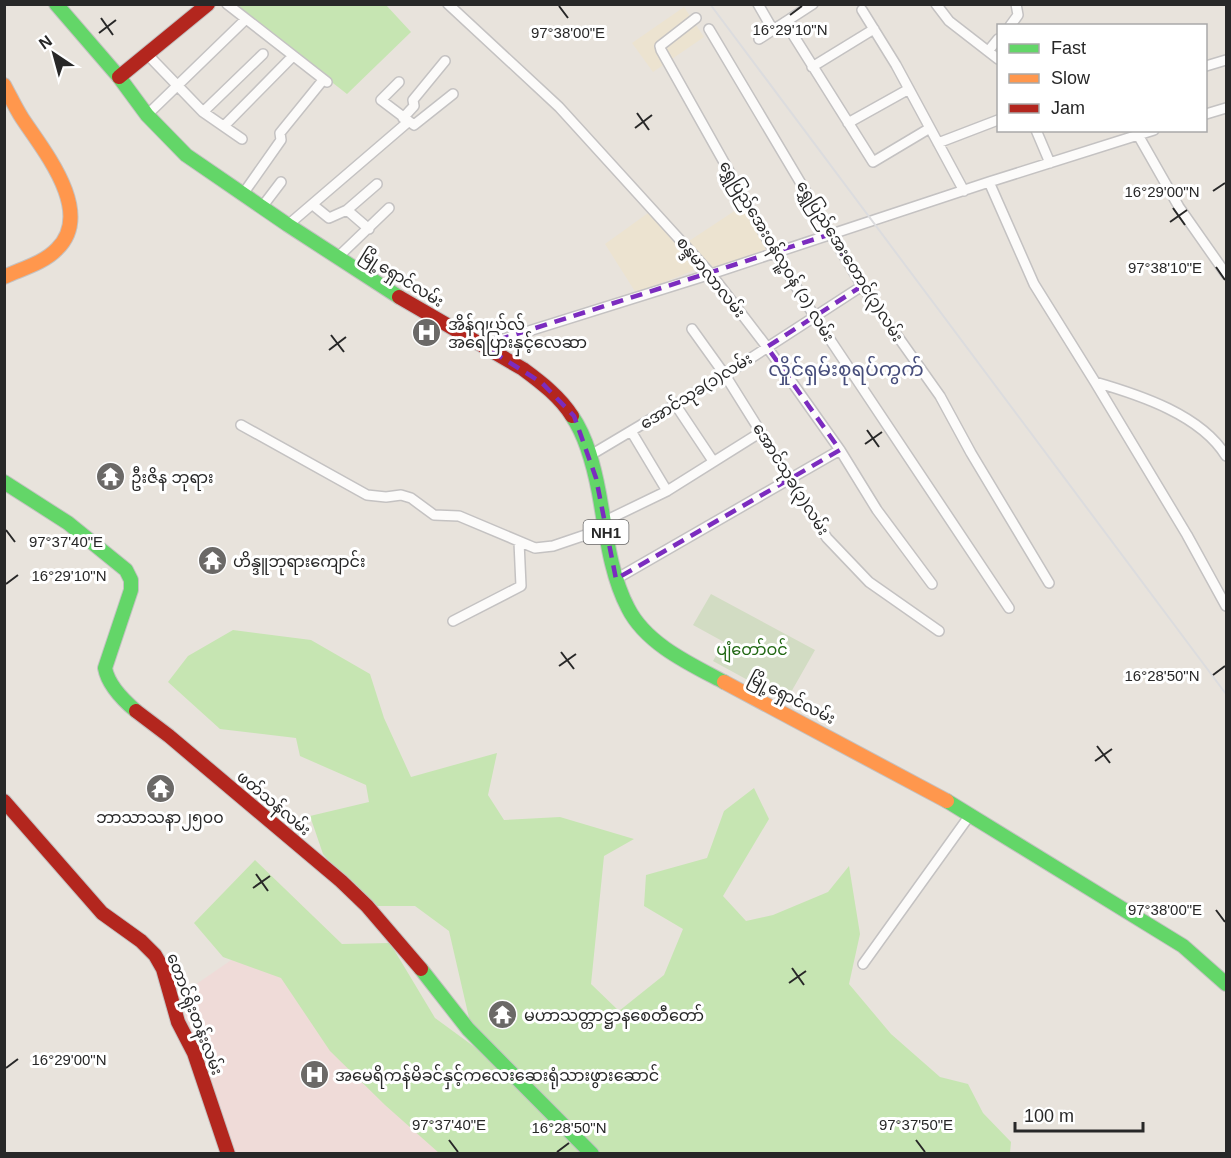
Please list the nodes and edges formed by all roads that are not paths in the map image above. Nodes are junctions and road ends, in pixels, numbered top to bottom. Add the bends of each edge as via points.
1 (56, 4) edge
2 (208, 4) edge
3 (227, 4) edge
4 (447, 4) edge
5 (759, 4) edge
6 (813, 4) edge
7 (936, 4) edge
8 (1016, 4) edge
9 (862, 10) dead end
10 (696, 18) dead end
11 (246, 19) junction
12 (785, 22) junction
13 (1016, 23) edge
14 (710, 29) dead end
15 (874, 29) junction
16 (773, 30) junction
17 (759, 39) dead end
18 (997, 41) edge
19 (988, 50) junction
20 (147, 54) junction
21 (263, 54) dead end
22 (293, 56) junction
23 (997, 57) edge
24 (1227, 60) edge
25 (445, 61) dead end
26 (1207, 66) edge
27 (812, 67) junction
28 (119, 78) junction
29 (399, 82) dead end
30 (176, 85) junction
31 (4, 86) edge
32 (909, 89) junction
33 (453, 94) dead end
34 (1227, 108) edge
35 (203, 112) junction
36 (1207, 114) edge
37 (147, 115) junction
38 (406, 120) junction
39 (997, 121) edge
40 (848, 123) junction
41 (224, 126) junction
42 (930, 129) junction
43 (1037, 132) edge
44 (1148, 132) edge
45 (1138, 135) junction
46 (242, 139) dead end
47 (938, 143) junction
48 (1050, 163) junction
49 (281, 182) dead end
50 (989, 182) junction
51 (377, 184) dead end
52 (964, 191) junction
53 (243, 194) junction
54 (313, 206) junction
55 (262, 207) junction
56 (389, 208) dead end
57 (347, 210) junction
58 (288, 225) junction
59 (369, 229) junction
60 (831, 234) junction
61 (774, 253) junction
62 (338, 257) junction
63 (711, 274) junction
64 (1227, 274) edge
65 (4, 277) edge
66 (862, 286) junction
67 (814, 316) junction
68 (692, 329) dead end
69 (482, 345) junction
70 (767, 347) junction
71 (725, 375) junction
72 (1095, 382) junction
73 (675, 404) junction
74 (241, 425) dead end
75 (631, 431) junction
76 (761, 432) junction
77 (840, 450) junction
78 (589, 456) junction
79 (1227, 456) edge
80 (713, 461) junction
81 (791, 478) junction
82 (4, 482) edge
83 (667, 491) junction
84 (605, 524) junction
85 (519, 542) junction
86 (616, 579) junction
87 (932, 584) dead end
88 (1049, 584) dead end
89 (1227, 606) edge
90 (1009, 608) dead end
91 (453, 621) dead end
92 (939, 631) dead end
93 (4, 801) edge
94 (970, 815) junction
95 (863, 964) dead end
96 (1227, 984) edge
97 (224, 1150) edge
98 (592, 1154) edge

1 - 28 main road, မြို့ရှောင်လမ်း / NH1
2 - 20 main road
3 - 11 street
4 - 63 street, စန္ဒမာလာလမ်း via 559,107
5 - 16 street
6 - 12 street
7 - 19 street via 949,21
8 - 13 street
9 - 15 street
10 - 61 street, ရွှေပြည်အေးဝန်လူ့ဝန် (၁) လမ်း via 660,46 661,50
11 - 22 street
11 - 30 street
12 - 16 street
12 - 27 street
14 - 60 street, ရွှေပြည်အေးတောင်(၃)လမ်း
15 - 27 street
15 - 32 street
16 - 17 street
18 - 19 street
19 - 23 street
20 - 28 main road
20 - 30 street
21 - 35 street
22 - 41 street
22 - 53 street via 326,81 280,132 281,140
24 - 26 street
25 - 38 street via 413,100
27 - 40 street
28 - 37 main road, မြို့ရှောင်လမ်း / NH1
29 - 38 street via 381,100
30 - 35 street
30 - 37 street
31 - 65 main road via 59,177 71,216 68,233 59,248
32 - 40 street
32 - 42 street
33 - 38 street via 417,124
34 - 36 street
35 - 41 street
37 - 53 main road, မြို့ရှောင်လမ်း / NH1 via 186,155
38 - 54 street
39 - 47 street
40 - 42 street via 873,162
41 - 46 street
42 - 47 street
43 - 48 street
44 - 45 street
45 - 48 street
45 - 64 street via 1179,207
47 - 52 street
48 - 50 street
49 - 55 street
50 - 52 street
50 - 72 street via 1034,285
51 - 57 street
52 - 60 street
53 - 55 main road, မြို့ရှောင်လမ်း / NH1
54 - 57 street via 328,218
54 - 58 street
55 - 58 main road, မြို့ရှောင်လမ်း / NH1
56 - 59 street
57 - 59 street
58 - 62 main road, မြို့ရှောင်လမ်း / NH1
59 - 62 street
60 - 61 street
60 - 66 street, ရွှေပြည်အေးတောင်(၃)လမ်း
61 - 63 street
61 - 67 street, ရွှေပြည်အေးဝန်လူ့ဝန် (၁) လမ်း
62 - 69 main road, မြို့ရှောင်လမ်း / NH1
63 - 69 street
63 - 70 street, စန္ဒမာလာလမ်း
66 - 67 street, အောင်သုခ(၁)လမ်း
66 - 88 street, ရွှေပြည်အေးတောင်(၃)လမ်း via 940,396
67 - 70 street, အောင်သုခ(၁)လမ်း
67 - 90 street, ရွှေပြည်အေးဝန်လူ့ဝန် (၁) လမ်း
68 - 71 street, အောင်သုခ(၃)လမ်း
69 - 78 main road, မြို့ရှောင်လမ်း / NH1 via 542,382 565,405 581,429
70 - 71 street, အောင်သုခ(၁)လမ်း
70 - 77 street, စန္ဒမာလာလမ်း
71 - 73 street, အောင်သုခ(၁)လမ်း
71 - 76 street, အောင်သုခ(၃)လမ်း
72 - 79 street via 1134,393 1168,409 1197,426
72 - 89 street
73 - 75 street, အောင်သုခ(၁)လမ်း
73 - 80 street
74 - 85 street via 367,495 411,498 434,515 459,516
75 - 78 street, အောင်သုခ(၁)လမ်း
75 - 83 street
76 - 80 street
76 - 81 street, အောင်သုခ(၃)လမ်း
77 - 81 street
77 - 87 street, စန္ဒမာလာလမ်း via 877,510
78 - 84 main road, မြို့ရှောင်လမ်း / NH1
80 - 83 street
81 - 86 street
81 - 92 street, အောင်သုခ(၃)လမ်း via 827,538 869,582
82 - 98 main road, ဖတ်သန်လမ်း via 68,523 126,570 131,590 105,668 114,688 130,706 341,880 404,947 468,1029
83 - 84 street
84 - 85 street via 553,546 535,548
84 - 86 main road, မြို့ရှောင်လမ်း / NH1
85 - 91 street via 521,586
86 - 94 main road, မြို့ရှောင်လမ်း / NH1 via 634,618 660,644 696,668 900,774
93 - 97 main road, တောင်ရိုးတန်းလမ်း via 102,913 155,955 163,969 178,1022 194,1053
94 - 95 street
94 - 96 main road, မြို့ရှောင်လမ်း / NH1 via 1183,946

